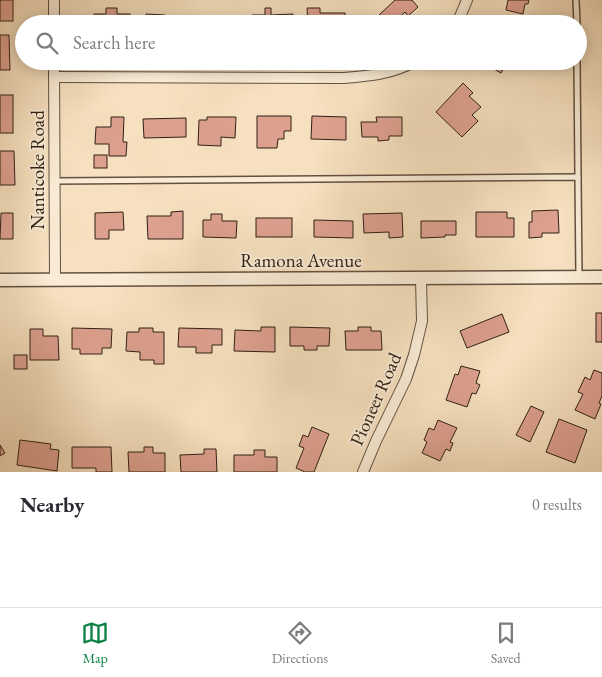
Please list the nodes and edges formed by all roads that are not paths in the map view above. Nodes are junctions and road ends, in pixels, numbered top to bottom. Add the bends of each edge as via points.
1 (54, 0) edge
2 (467, 0) edge
3 (576, 0) edge
4 (54, 15) edge
5 (461, 15) edge
6 (576, 15) edge
7 (54, 70) edge
8 (396, 70) edge
9 (577, 70) edge
10 (54, 77) junction
11 (578, 177) junction
12 (55, 181) junction
13 (602, 277) edge
14 (579, 278) junction
15 (55, 279) junction
16 (421, 279) junction
17 (0, 280) edge
18 (363, 472) edge

1 - 4 street
2 - 5 street
3 - 6 lane
7 - 10 street, Nanticoke Road
8 - 10 street via 344,78
9 - 11 lane
10 - 12 street, Nanticoke Road
11 - 12 lane
11 - 14 lane
12 - 15 street, Nanticoke Road
13 - 14 street, Ramona Avenue
14 - 16 street, Ramona Avenue
15 - 16 street, Ramona Avenue
15 - 17 street, Ramona Avenue
16 - 18 street, Pioneer Road via 422,321 414,355

